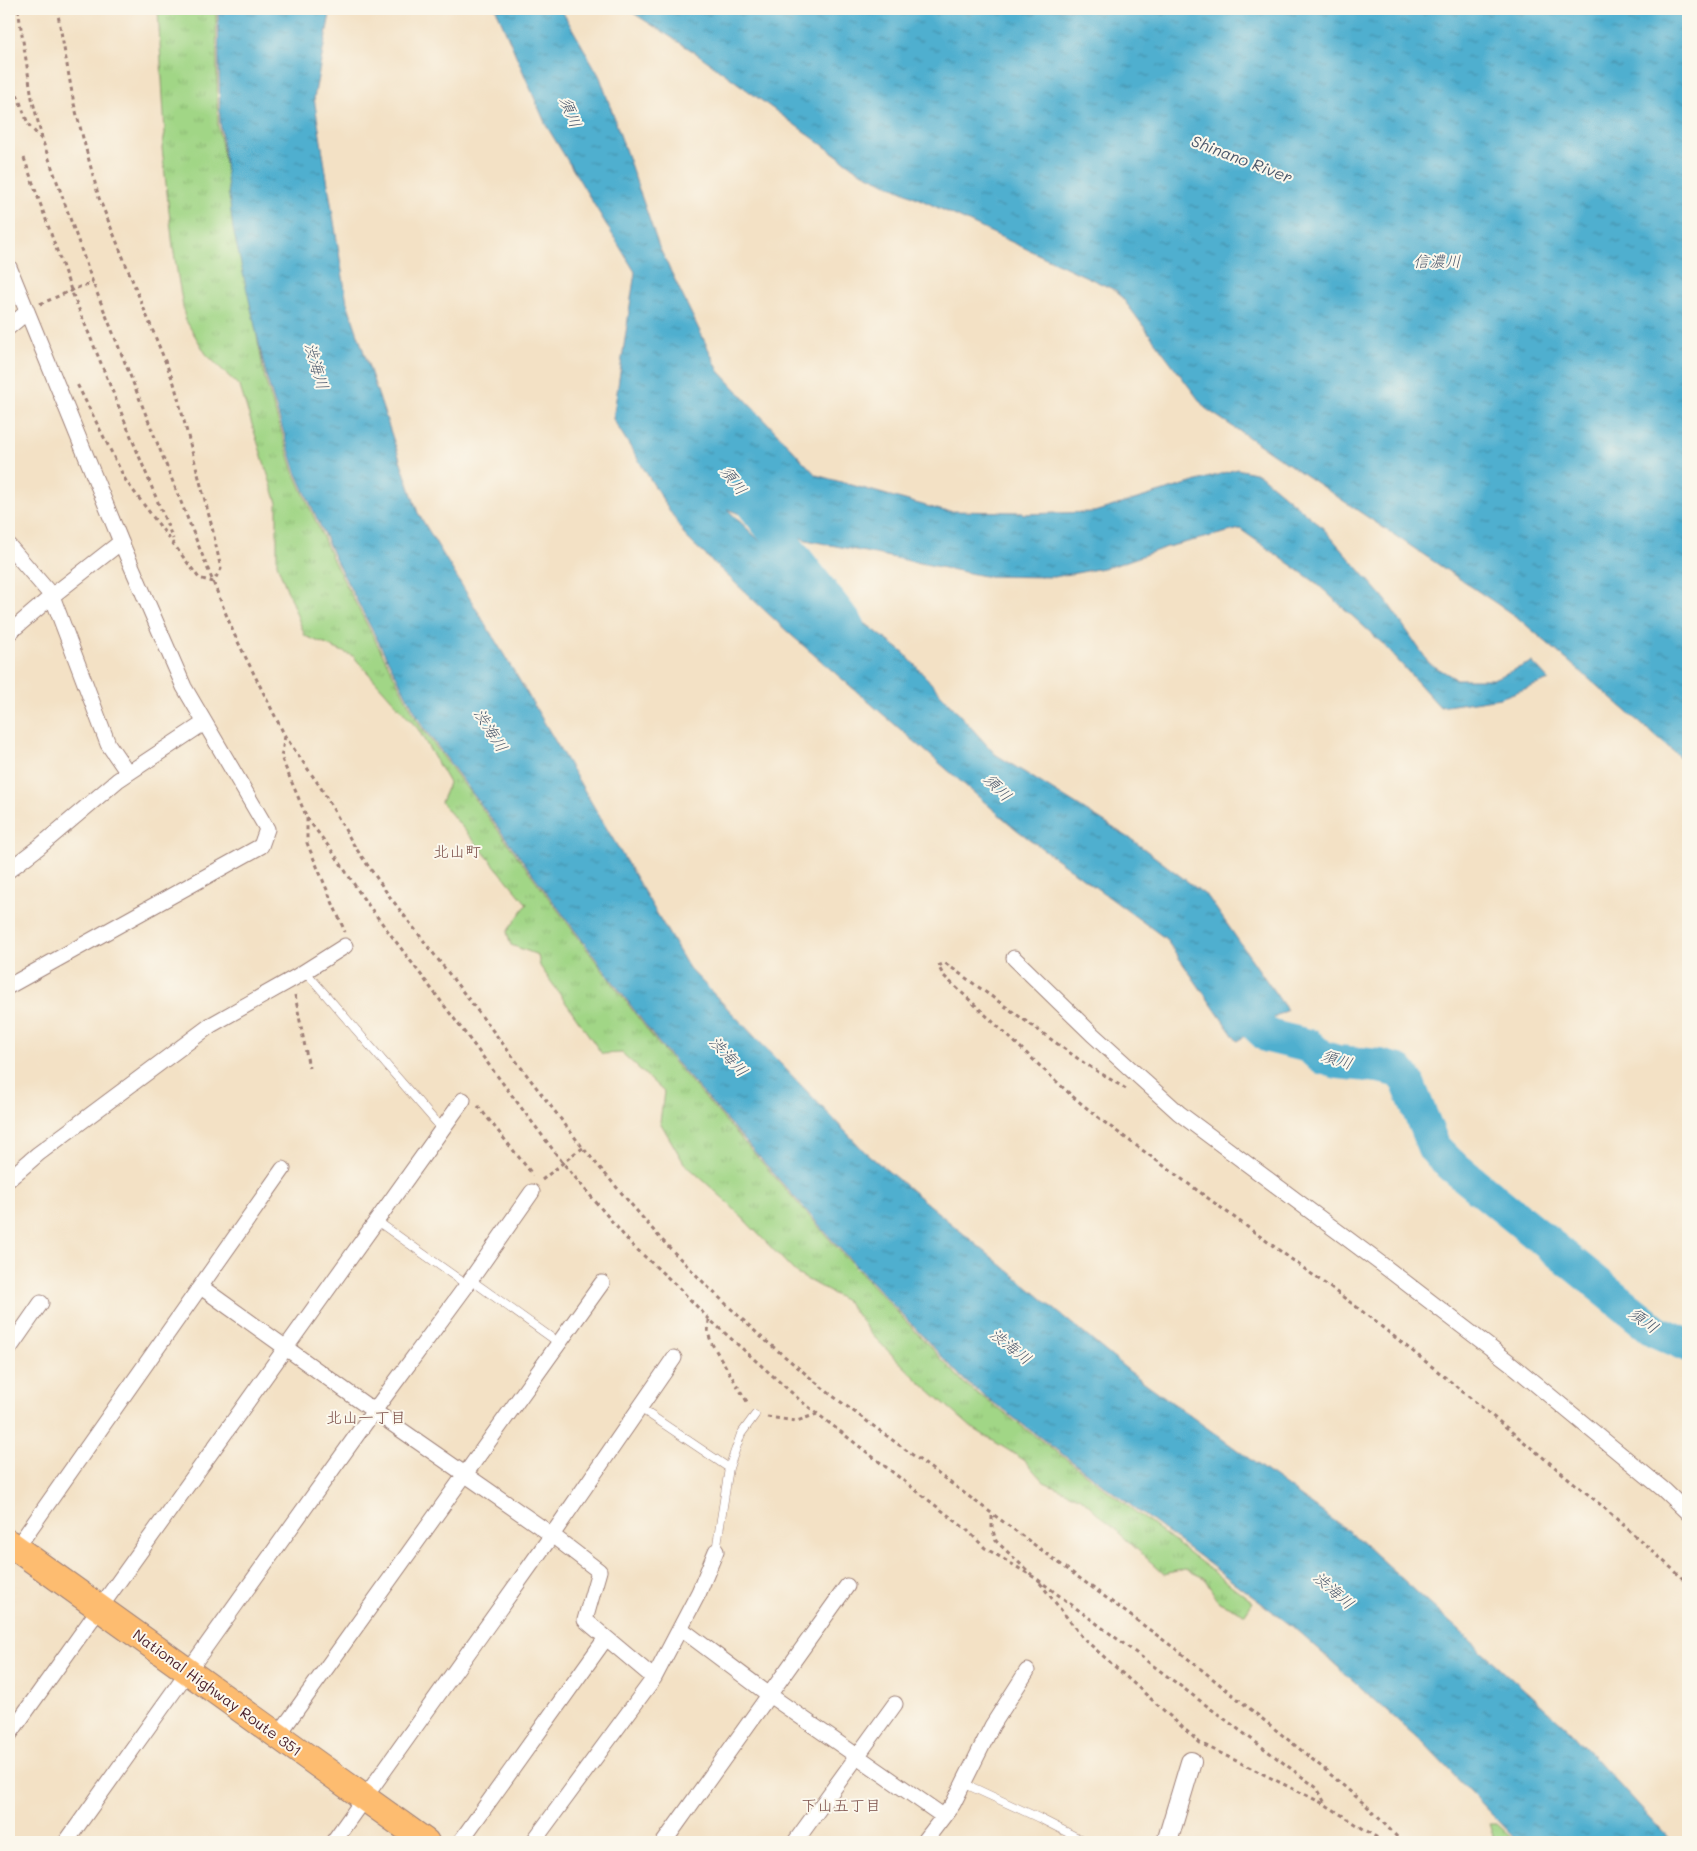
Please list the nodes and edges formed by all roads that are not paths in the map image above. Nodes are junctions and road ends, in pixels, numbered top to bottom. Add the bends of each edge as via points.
1 (9, 267) edge
2 (31, 309) junction
3 (9, 327) edge
4 (121, 542) junction
5 (9, 546) edge
6 (52, 596) junction
7 (9, 633) edge
8 (204, 722) junction
9 (128, 773) junction
10 (9, 870) edge
11 (345, 946) road end
12 (1014, 958) dead end
13 (305, 971) junction
14 (9, 986) edge
15 (463, 1100) road end
16 (442, 1129) junction
17 (283, 1169) dead end
18 (9, 1179) edge
19 (532, 1192) dead end
20 (377, 1221) junction
21 (469, 1282) junction
22 (602, 1283) dead end
23 (201, 1287) junction
24 (41, 1303) dead end
25 (560, 1343) junction
26 (287, 1348) junction
27 (9, 1349) edge
28 (674, 1358) dead end
29 (640, 1408) junction
30 (374, 1411) junction
31 (755, 1415) road end
32 (729, 1468) junction
33 (466, 1475) junction
34 (1688, 1513) edge
35 (552, 1535) junction
36 (11, 1550) edge
37 (716, 1551) joint
38 (847, 1586) dead end
39 (100, 1608) junction
40 (680, 1628) junction
41 (606, 1638) junction
42 (1027, 1671) dead end
43 (188, 1672) junction
44 (654, 1678) junction
45 (768, 1694) junction
46 (895, 1704) dead end
47 (9, 1735) edge
48 (277, 1737) junction
49 (856, 1756) junction
50 (1191, 1762) dead end
51 (964, 1783) junction
52 (366, 1798) junction
53 (943, 1816) junction
54 (66, 1842) edge
55 (332, 1842) edge
56 (426, 1842) edge
57 (460, 1842) edge
58 (533, 1842) edge
59 (664, 1842) edge
60 (795, 1842) edge
61 (924, 1842) edge
62 (1086, 1842) edge
63 (1167, 1842) edge

1 - 2 street
2 - 3 street
2 - 4 street
4 - 6 street
4 - 8 street via 184,687
5 - 6 street
6 - 7 street
6 - 9 street via 108,744
8 - 9 street
8 - 14 street via 267,830 261,846
9 - 10 street
11 - 13 street
12 - 34 street via 1179,1113 1509,1362
13 - 16 lane
13 - 18 street via 211,1025
15 - 16 street
16 - 20 street
17 - 23 street
19 - 21 street
20 - 21 lane
20 - 26 street
21 - 25 lane
21 - 30 street
22 - 25 street
23 - 26 street
23 - 36 street
24 - 27 street
25 - 33 street
26 - 30 street
26 - 39 street
28 - 29 street
29 - 32 lane
29 - 35 street
30 - 33 street
30 - 43 street
31 - 32 lane via 741,1434
32 - 37 lane
33 - 35 street
33 - 48 street
35 - 41 street via 599,1571 585,1620
35 - 52 street
36 - 39 highway, National Highway Route 351
37 - 40 street
38 - 45 street
39 - 43 highway, National Highway Route 351
39 - 47 street
40 - 44 street
40 - 45 street
41 - 44 street
41 - 57 street
42 - 51 street via 992,1726
43 - 48 highway, National Highway Route 351
43 - 54 street
44 - 58 street
45 - 49 street
45 - 59 street
46 - 49 street
48 - 52 highway, National Highway Route 351
49 - 53 street
49 - 60 street
50 - 63 street
51 - 53 street
51 - 62 lane
52 - 55 street
52 - 56 highway, National Highway Route 351
53 - 61 street

